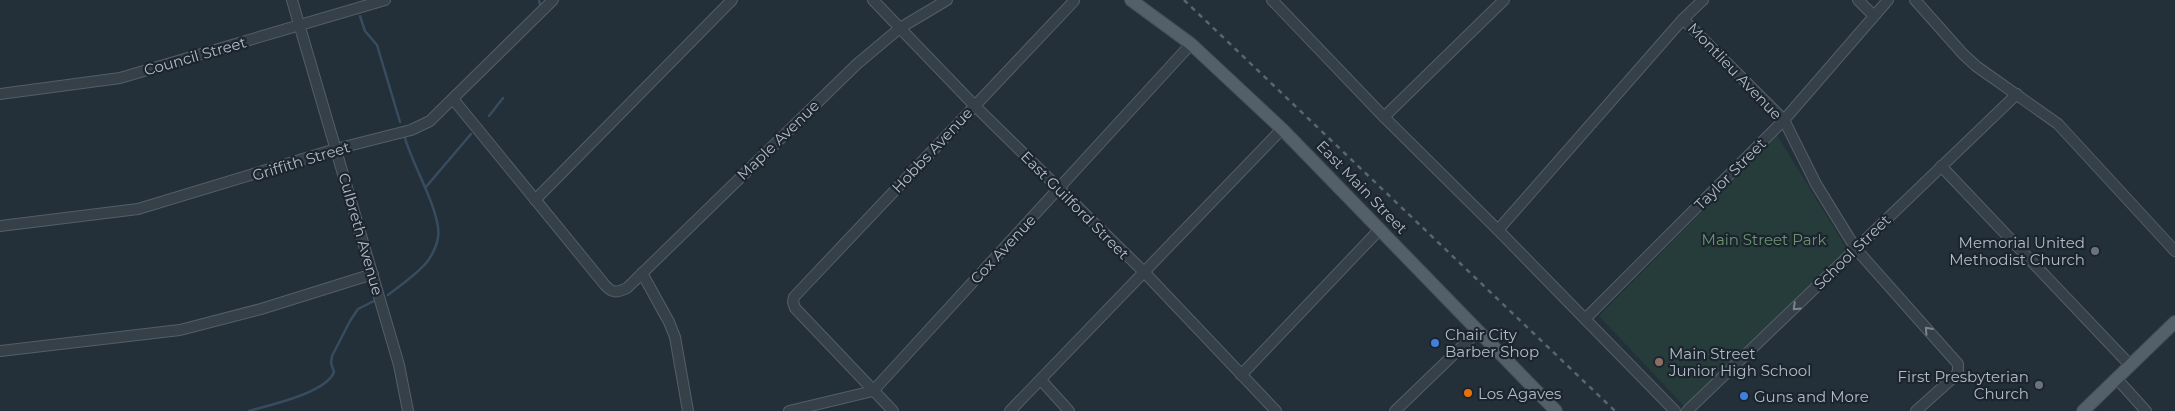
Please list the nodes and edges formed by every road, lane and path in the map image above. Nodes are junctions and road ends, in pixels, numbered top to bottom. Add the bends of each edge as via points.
1 (292, 0) edge
2 (385, 0) edge
3 (553, 0) edge
4 (732, 0) edge
5 (873, 0) edge
6 (947, 0) edge
7 (1131, 0) edge
8 (1272, 0) edge
9 (1504, 0) edge
10 (1703, 0) edge
11 (1858, 0) edge
12 (1888, 0) edge
13 (1915, 0) edge
14 (1074, 1) edge
15 (1874, 16) junction
16 (1684, 19) junction
17 (300, 25) junction
18 (900, 28) junction
19 (1191, 44) junction
20 (0, 94) edge
21 (2017, 94) junction
22 (453, 99) junction
23 (974, 105) junction
24 (1384, 117) junction
25 (1784, 120) junction
26 (1282, 129) junction
27 (336, 149) junction
28 (1941, 166) junction
29 (1059, 188) junction
30 (535, 200) junction
31 (0, 226) edge
32 (1380, 229) junction
33 (1498, 230) junction
34 (1856, 249) junction
35 (2175, 251) edge
36 (642, 273) junction
37 (1145, 273) junction
38 (373, 274) junction
39 (1585, 319) junction
40 (2175, 322) edge
41 (1478, 331) junction
42 (0, 351) edge
43 (2130, 365) junction
44 (1241, 375) junction
45 (2117, 379) junction
46 (1041, 380) junction
47 (873, 391) junction
48 (408, 411) edge
49 (688, 411) edge
50 (789, 411) edge
51 (893, 411) edge
52 (1010, 411) edge
53 (1069, 411) edge
54 (1276, 411) edge
55 (1395, 411) edge
56 (1556, 411) edge
57 (1675, 411) edge
58 (1687, 411) edge
59 (1916, 411) edge
60 (2083, 411) edge
61 (2146, 411) edge

1 - 17 street, Culbreth Avenue
2 - 17 street, Council Street
3 - 22 street, Griffith Street
4 - 30 street
5 - 18 street, East Guilford Street
6 - 18 street, Maple Avenue
7 - 19 main road, East Main Street
8 - 24 street
9 - 24 street
10 - 16 street
11 - 15 street
12 - 15 street, Taylor Street
13 - 21 street via 1976,66
14 - 23 street, Hobbs Avenue
15 - 25 street, Taylor Street
16 - 25 street, Montlieu Avenue
16 - 33 street
17 - 20 street, Council Street via 120,78
17 - 27 street, Culbreth Avenue
18 - 23 street, East Guilford Street
18 - 36 street, Maple Avenue via 857,64
19 - 26 main road, East Main Street
19 - 29 street, Cox Avenue
21 - 28 street, School Street
21 - 35 street via 2058,124
22 - 27 street, Griffith Street via 430,121 412,130
22 - 30 street
23 - 29 street, East Guilford Street
23 - 47 street, Hobbs Avenue via 794,297 795,308
24 - 33 street
25 - 34 street, Montlieu Avenue via 1816,184
25 - 39 street, Taylor Street
26 - 32 main road, East Main Street
26 - 37 street
27 - 31 street, Griffith Street via 138,209
27 - 38 street, Culbreth Avenue
28 - 34 street, School Street
28 - 43 street
29 - 37 street, East Guilford Street
29 - 47 street, Cox Avenue
30 - 36 street, Maple Avenue via 610,291 619,292 627,288
32 - 41 main road, East Main Street
32 - 44 street
33 - 39 street
34 -> 58 street, School Street
59 -> 34 street, Montlieu Avenue via 1955,376 1959,368
36 - 49 street via 672,330
37 - 44 street, East Guilford Street
37 - 46 street
38 - 42 street via 180,330
38 - 48 street, Culbreth Avenue via 399,365
39 - 57 street
40 - 43 main road
41 - 55 street
41 - 56 main road, East Main Street
43 - 45 main road
44 - 54 street, East Guilford Street
45 - 60 main road
45 - 61 street
46 - 52 street
46 - 53 street
47 - 50 street
47 - 51 street

